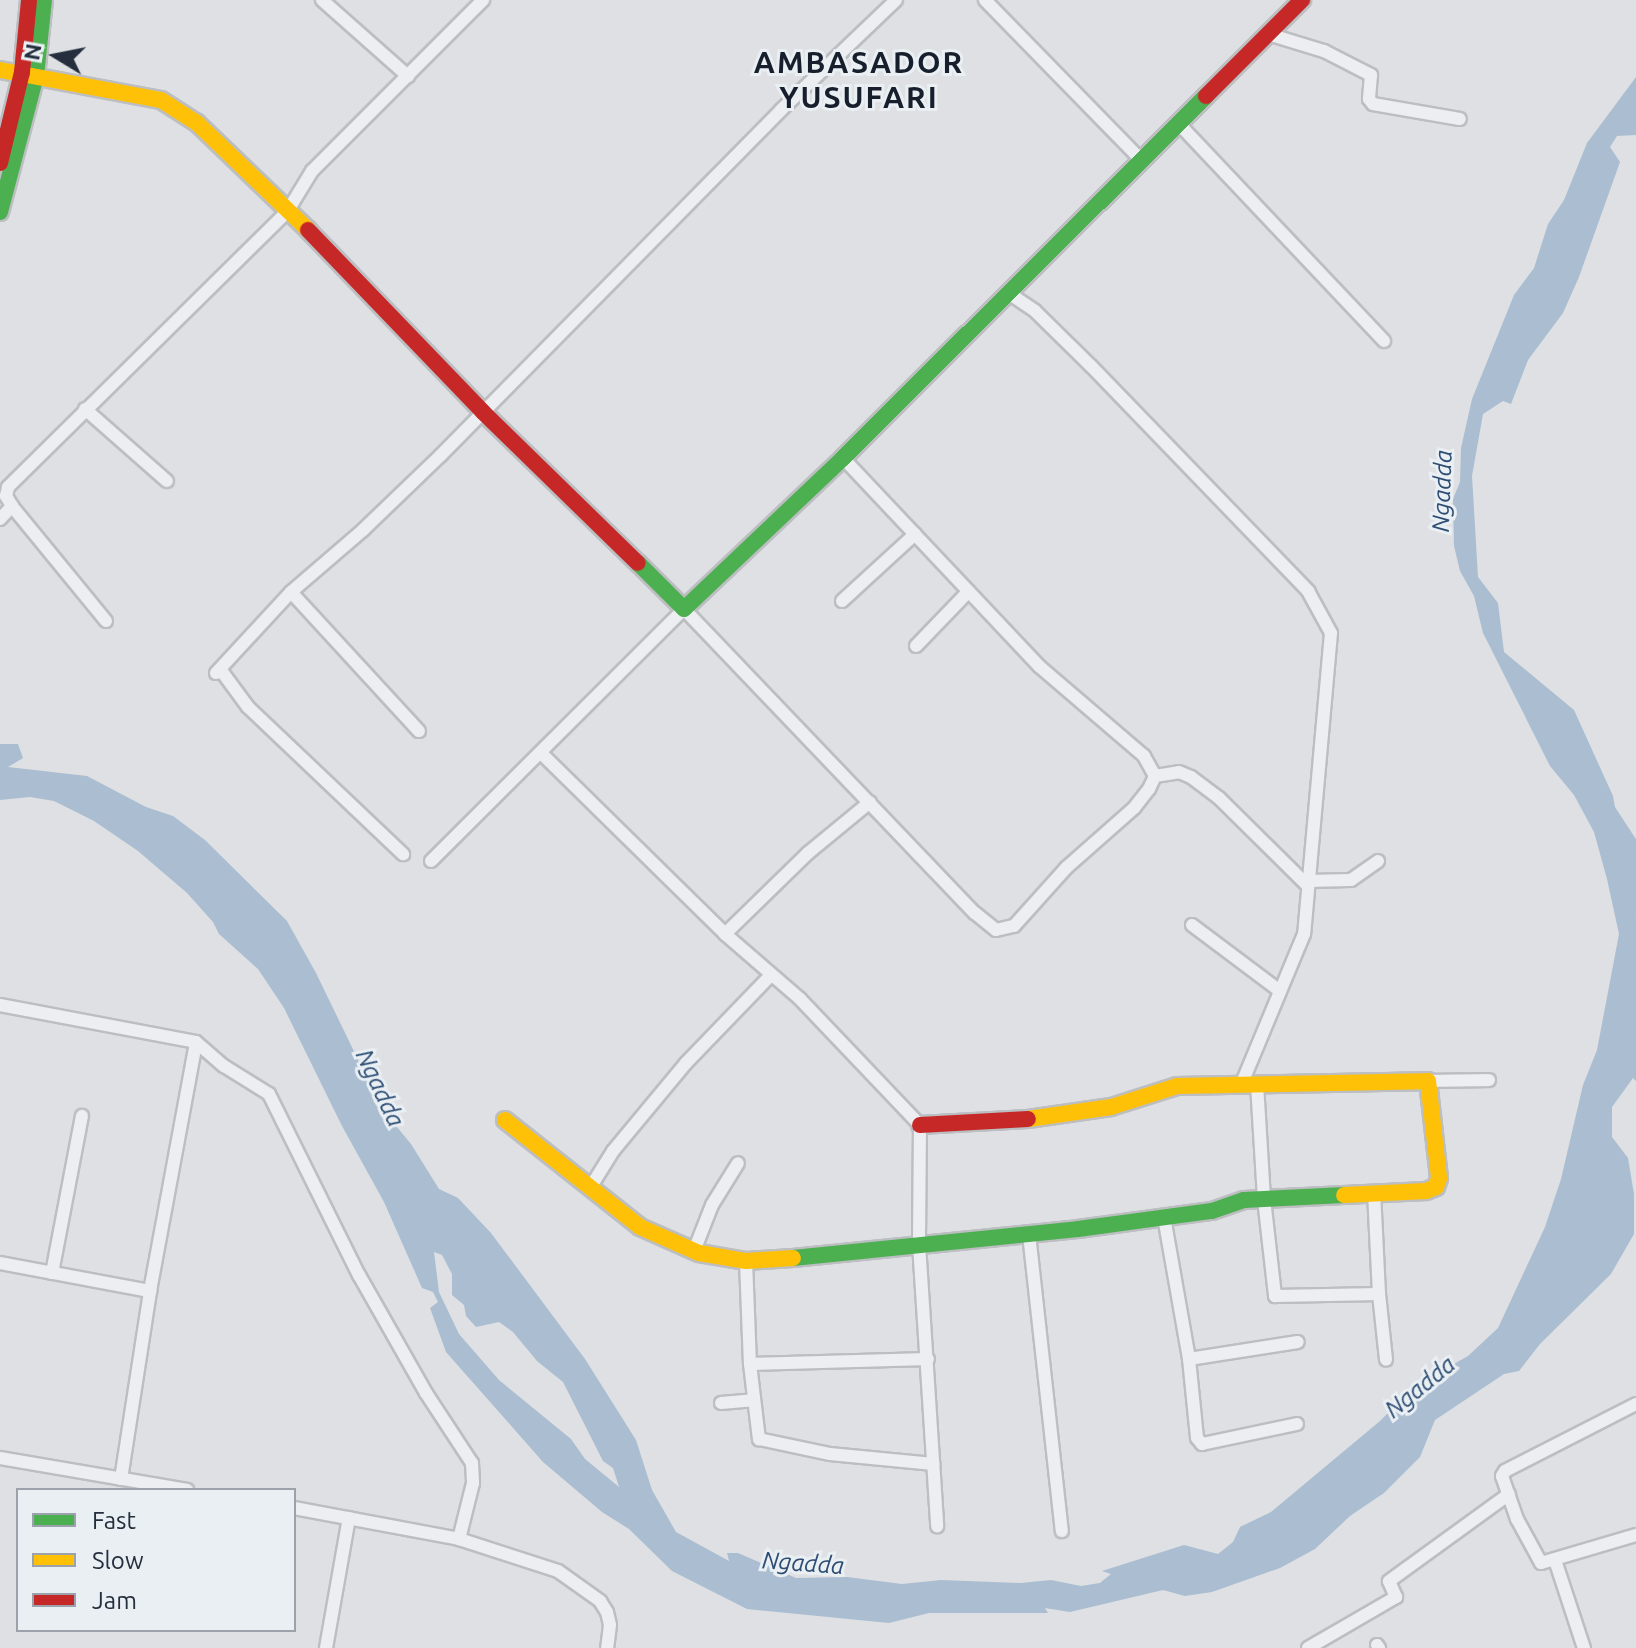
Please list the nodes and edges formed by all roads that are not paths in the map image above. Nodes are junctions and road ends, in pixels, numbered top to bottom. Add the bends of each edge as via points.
1 (29, 0) edge
2 (44, 0) edge
3 (322, 0) edge
4 (483, 0) edge
5 (896, 0) edge
6 (985, 0) edge
7 (1302, 0) edge
8 (1268, 34) junction
9 (0, 70) edge
10 (29, 74) junction
11 (408, 76) junction
12 (1460, 119) dead end
13 (1178, 123) junction
14 (1140, 159) junction
15 (0, 163) edge
16 (0, 212) edge
17 (287, 212) junction
18 (1010, 294) junction
19 (1384, 341) dead end
20 (85, 409) junction
21 (483, 412) junction
22 (843, 458) junction
23 (167, 481) dead end
24 (12, 506) junction
25 (0, 519) edge
26 (915, 534) junction
27 (969, 591) junction
28 (291, 592) junction
29 (842, 601) dead end
30 (684, 609) junction
31 (106, 621) dead end
32 (916, 646) dead end
33 (419, 731) dead end
34 (541, 753) junction
35 (1155, 776) junction
36 (870, 802) junction
37 (403, 854) dead end
38 (431, 861) dead end
39 (1378, 861) dead end
40 (1307, 882) junction
41 (1192, 925) dead end
42 (725, 934) junction
43 (770, 976) junction
44 (1280, 991) junction
45 (0, 1005) edge
46 (196, 1042) junction
47 (1489, 1080) dead end
48 (1428, 1081) junction
49 (1249, 1084) junction
50 (82, 1116) dead end
51 (505, 1120) dead end
52 (920, 1125) junction
53 (738, 1163) dead end
54 (590, 1188) junction
55 (1374, 1192) junction
56 (1264, 1199) junction
57 (1164, 1217) junction
58 (1029, 1234) junction
59 (919, 1244) junction
60 (694, 1251) junction
61 (746, 1261) junction
62 (0, 1263) edge
63 (52, 1273) junction
64 (150, 1291) junction
65 (1379, 1294) junction
66 (1298, 1342) dead end
67 (928, 1359) junction
68 (1189, 1359) junction
69 (1386, 1360) dead end
70 (750, 1364) junction
71 (753, 1400) junction
72 (721, 1403) dead end
73 (1636, 1404) edge
74 (1297, 1424) dead end
75 (0, 1458) edge
76 (934, 1464) junction
77 (121, 1479) junction
78 (175, 1488) edge
79 (1509, 1494) junction
80 (296, 1508) edge
81 (349, 1518) junction
82 (937, 1526) dead end
83 (1062, 1531) dead end
84 (1636, 1535) edge
85 (459, 1539) junction
86 (1555, 1560) junction
87 (326, 1648) edge
88 (607, 1648) edge
89 (1308, 1648) edge
90 (1584, 1648) edge

1 - 10 street
2 - 10 street
3 - 11 street
4 - 11 street
5 - 21 street
6 - 14 street
7 - 8 street
8 - 12 street via 1324,51 1371,75 1373,104
8 - 13 street
9 - 10 street
10 - 15 street
10 - 16 street
10 - 17 street via 161,100 227,149
11 - 17 street via 312,171
13 - 14 street
13 - 19 street
14 - 18 street
17 - 20 street
17 - 21 street
18 - 22 street
18 - 40 street via 1091,366 1308,591 1323,615 1331,633
20 - 23 street
20 - 24 street via 8,487
21 - 28 street via 363,530
21 - 30 street
22 - 26 street
22 - 30 street
24 - 25 street
24 - 31 street
26 - 27 street
26 - 29 street
27 - 32 street
27 - 35 street via 1039,666 1144,756
28 - 33 street
28 - 37 street via 218,671 248,707
30 - 34 street
30 - 36 street
34 - 38 street
34 - 42 street
35 - 36 street via 1134,808 1066,868 1014,926 996,930
35 - 40 street via 1179,772 1191,777
36 - 42 street via 808,853
39 - 40 street via 1351,880
40 - 44 street via 1304,934
41 - 44 street
42 - 43 street
43 - 52 street via 800,999
43 - 54 street via 686,1063 613,1151
44 - 49 street
45 - 46 street
46 - 64 street
46 - 85 street via 269,1094 359,1275 426,1393 463,1445 472,1463 473,1483
47 - 48 street
48 - 49 street
48 - 55 street via 1439,1165 1436,1187
49 - 52 street via 1177,1086 1111,1107 1002,1123
49 - 56 street
50 - 63 street
51 - 54 street
52 - 59 street
53 - 60 street via 712,1205
54 - 60 street via 640,1227
55 - 56 street
55 - 65 street
56 - 57 street
56 - 65 street via 1275,1296
57 - 58 street
57 - 68 street
58 - 59 street
58 - 83 street
59 - 61 street
59 - 67 street
60 - 61 street
61 - 70 street
62 - 63 street
63 - 64 street
64 - 77 street
65 - 69 street
66 - 68 street
67 - 70 street
67 - 76 street
68 - 74 street via 1197,1438 1202,1444
70 - 71 street
71 - 72 street
71 - 76 street via 759,1439 830,1454
73 - 79 street via 1505,1471
75 - 77 street
76 - 82 street
77 - 78 street
79 - 86 street via 1541,1563
79 - 89 street via 1389,1581 1396,1597
80 - 81 street
81 - 85 street
81 - 87 street
84 - 86 street
85 - 88 street via 558,1571 600,1601 610,1625
86 - 90 street

